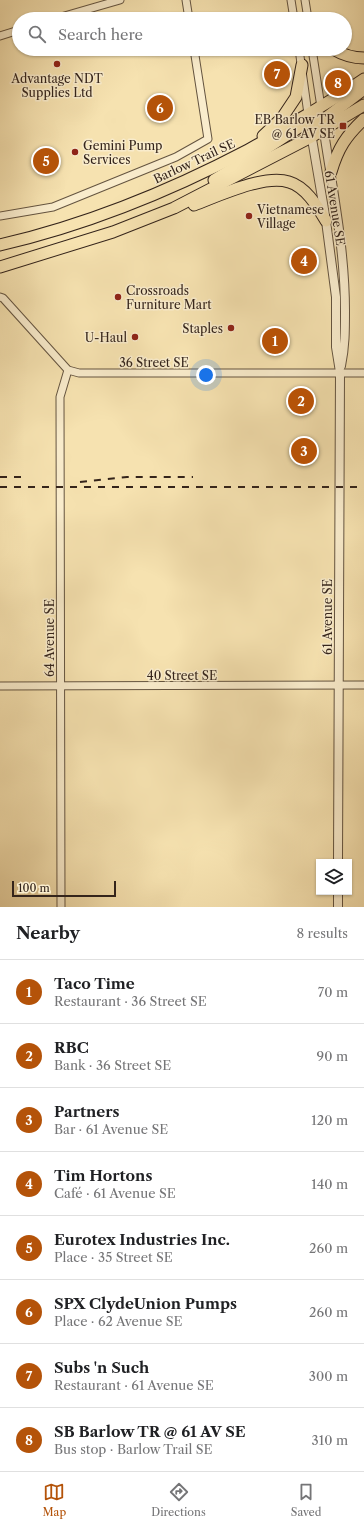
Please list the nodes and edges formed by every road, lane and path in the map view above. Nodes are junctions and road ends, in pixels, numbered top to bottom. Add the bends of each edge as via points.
1 (120, 0) edge
2 (186, 0) edge
3 (291, 0) edge
4 (305, 0) edge
5 (78, 12) edge
6 (188, 12) edge
7 (293, 12) edge
8 (307, 12) edge
9 (12, 32) edge
10 (0, 36) edge
11 (195, 56) edge
12 (300, 56) edge
13 (313, 56) edge
14 (346, 56) edge
15 (364, 58) edge
16 (302, 65) junction
17 (364, 79) edge
18 (364, 90) edge
19 (364, 105) edge
20 (321, 107) junction
21 (309, 118) junction
22 (364, 119) edge
23 (323, 125) junction
24 (311, 137) junction
25 (249, 149) junction
26 (331, 172) junction
27 (200, 195) junction
28 (174, 208) junction
29 (0, 216) edge
30 (326, 221) junction
31 (0, 245) edge
32 (0, 267) edge
33 (0, 297) edge
34 (68, 370) junction
35 (340, 372) junction
36 (364, 373) edge
37 (338, 685) junction
38 (364, 685) edge
39 (0, 686) edge
40 (60, 687) junction
41 (338, 859) edge
42 (338, 895) edge
43 (61, 907) edge
44 (338, 907) edge

1 - 5 street
2 - 6 street
3 - 7 street
4 - 8 street
9 - 10 street
11 - 29 street via 208,139 176,157 53,207
12 - 16 street, 61 Avenue SE
13 - 20 street, 61 Avenue SE
14 - 15 main road
16 - 21 street, 61 Avenue SE
16 - 25 main road via 296,97 282,118
17 - 20 main road, Barlow Trail SE
18 - 23 main road
19 - 23 main road
20 - 21 main road, Barlow Trail SE
20 - 23 street, 61 Avenue SE
21 - 24 street, 61 Avenue SE
21 - 25 main road, Barlow Trail SE
21 - 27 main road via 212,182
22 - 26 main road via 344,140
23 - 24 main road
23 - 26 street, 61 Avenue SE
24 - 27 main road
24 - 30 street, 61 Avenue SE
25 - 31 main road, Barlow Trail SE via 197,176 125,206 27,239
26 - 35 street, 61 Avenue SE via 345,280 345,347
27 - 28 main road
28 - 30 main road via 188,207 268,180 289,182 301,189 314,201
28 - 32 main road via 113,232
30 - 35 street, 61 Avenue SE via 336,297 336,347
33 - 34 street
34 - 35 street, 36 Street SE via 86,373
34 - 40 street, 64 Avenue SE via 60,397
35 - 36 street, 36 Street SE
35 - 37 street, 61 Avenue SE
37 - 38 street, 40 Street SE
37 - 40 street, 40 Street SE
37 - 41 street, 61 Avenue SE
39 - 40 street, 40 Street SE
40 - 43 street, 64 Avenue SE
42 - 44 street

